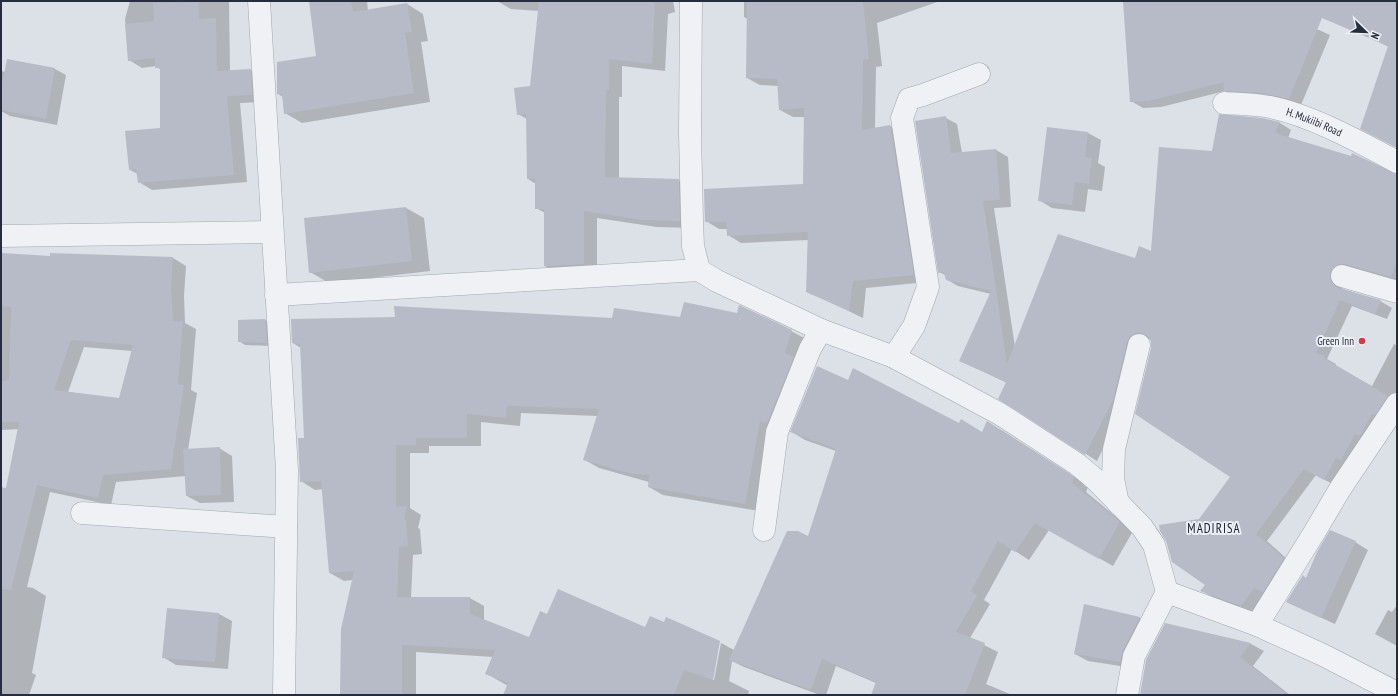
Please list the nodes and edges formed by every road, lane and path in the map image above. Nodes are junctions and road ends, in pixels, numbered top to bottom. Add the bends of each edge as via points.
1 (259, 1) edge
2 (692, 1) edge
3 (979, 74) dead end
4 (1224, 103) dead end
5 (1397, 162) edge
6 (272, 232) junction
7 (1, 236) edge
8 (699, 270) junction
9 (1342, 276) dead end
10 (1397, 292) edge
11 (276, 295) junction
12 (821, 330) junction
13 (1139, 345) dead end
14 (894, 357) junction
15 (1397, 404) edge
16 (1118, 503) junction
17 (82, 513) dead end
18 (286, 527) junction
19 (764, 530) dead end
20 (1167, 592) junction
21 (1257, 624) junction
22 (1397, 693) edge
23 (284, 695) edge
24 (1127, 695) edge

1 - 6 street
2 - 8 street via 692,220 693,246
3 - 14 street via 909,99 902,118 928,287 914,326
4 - 5 street, H. Mukiibi Road via 1264,106 1312,120
6 - 7 street
6 - 11 street
8 - 11 street
8 - 12 street
9 - 10 street
11 - 18 street via 287,470
12 - 14 street
12 - 19 street via 810,349 777,432
13 - 16 street via 1114,449 1114,479
14 - 16 street via 1022,427 1077,464
15 - 21 street via 1340,489
16 - 20 street via 1142,527 1154,545
17 - 18 street
18 - 23 street
20 - 21 street
20 - 24 street via 1134,656
21 - 22 street

